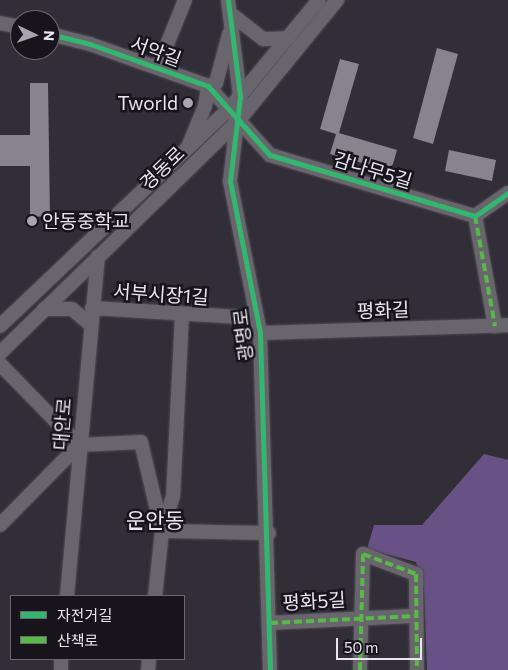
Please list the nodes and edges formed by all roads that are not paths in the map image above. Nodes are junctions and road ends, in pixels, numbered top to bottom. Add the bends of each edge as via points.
1 (185, 0) edge
2 (228, 0) edge
3 (319, 0) edge
4 (337, 0) edge
5 (231, 16) junction
6 (60, 37) edge
7 (288, 38) junction
8 (158, 67) junction
9 (208, 86) junction
10 (240, 97) junction
11 (229, 109) junction
12 (240, 119) junction
13 (185, 152) junction
14 (508, 193) edge
15 (475, 216) junction
16 (98, 256) junction
17 (92, 308) junction
18 (44, 309) junction
19 (182, 314) junction
20 (257, 318) junction
21 (90, 324) junction
22 (502, 325) edge
23 (0, 326) edge
24 (260, 333) junction
25 (0, 353) edge
26 (0, 364) edge
27 (79, 445) junction
28 (0, 525) edge
29 (162, 530) junction
30 (269, 533) junction
31 (66, 595) edge
32 (155, 595) edge
33 (416, 616) junction
34 (360, 617) junction
35 (270, 623) junction
36 (270, 670) edge
37 (360, 670) edge
38 (417, 670) edge

1 - 8 street, 서악길
2 - 5 street, 광명로
3 - 7 street, 경동로
4 - 12 street, 경동로
5 - 7 street via 263,39
5 - 9 street via 216,83
5 - 10 street, 광명로
6 - 8 street, 서악길
7 - 10 street, 경동로
8 - 9 street, 서악길
9 - 11 street, 서악길
9 - 13 street via 205,106
10 - 11 street, 경동로
10 - 12 street, 광명로
11 - 12 street, 서악길
11 - 13 street, 경동로
12 - 15 street, 감나무5길 via 270,155
12 - 16 street, 경동로
12 - 20 street, 광명로 via 230,181
13 - 23 street, 경동로
14 - 15 street
15 - 22 street
16 - 17 street, 대안로
16 - 18 street, 경동로
17 - 19 street, 서부시장1길
17 - 21 street, 대안로
18 - 21 street via 72,309
18 - 25 street, 경동로
19 - 20 street, 서부시장1길
19 - 29 street via 173,496
20 - 24 street, 광명로
21 - 27 street, 대안로
22 - 24 street, 평화길
24 - 30 street, 광명로
26 - 27 street
27 - 28 street
27 - 29 street via 141,442
27 - 31 street, 대안로
29 - 30 street
29 - 32 street
30 - 35 street, 광명로
33 - 34 street, 평화5길
33 - 34 street, 평화5길 via 416,574 363,554
33 - 38 street, 평화5길
34 - 35 street, 평화5길
34 - 37 street
35 - 36 street, 광명로

